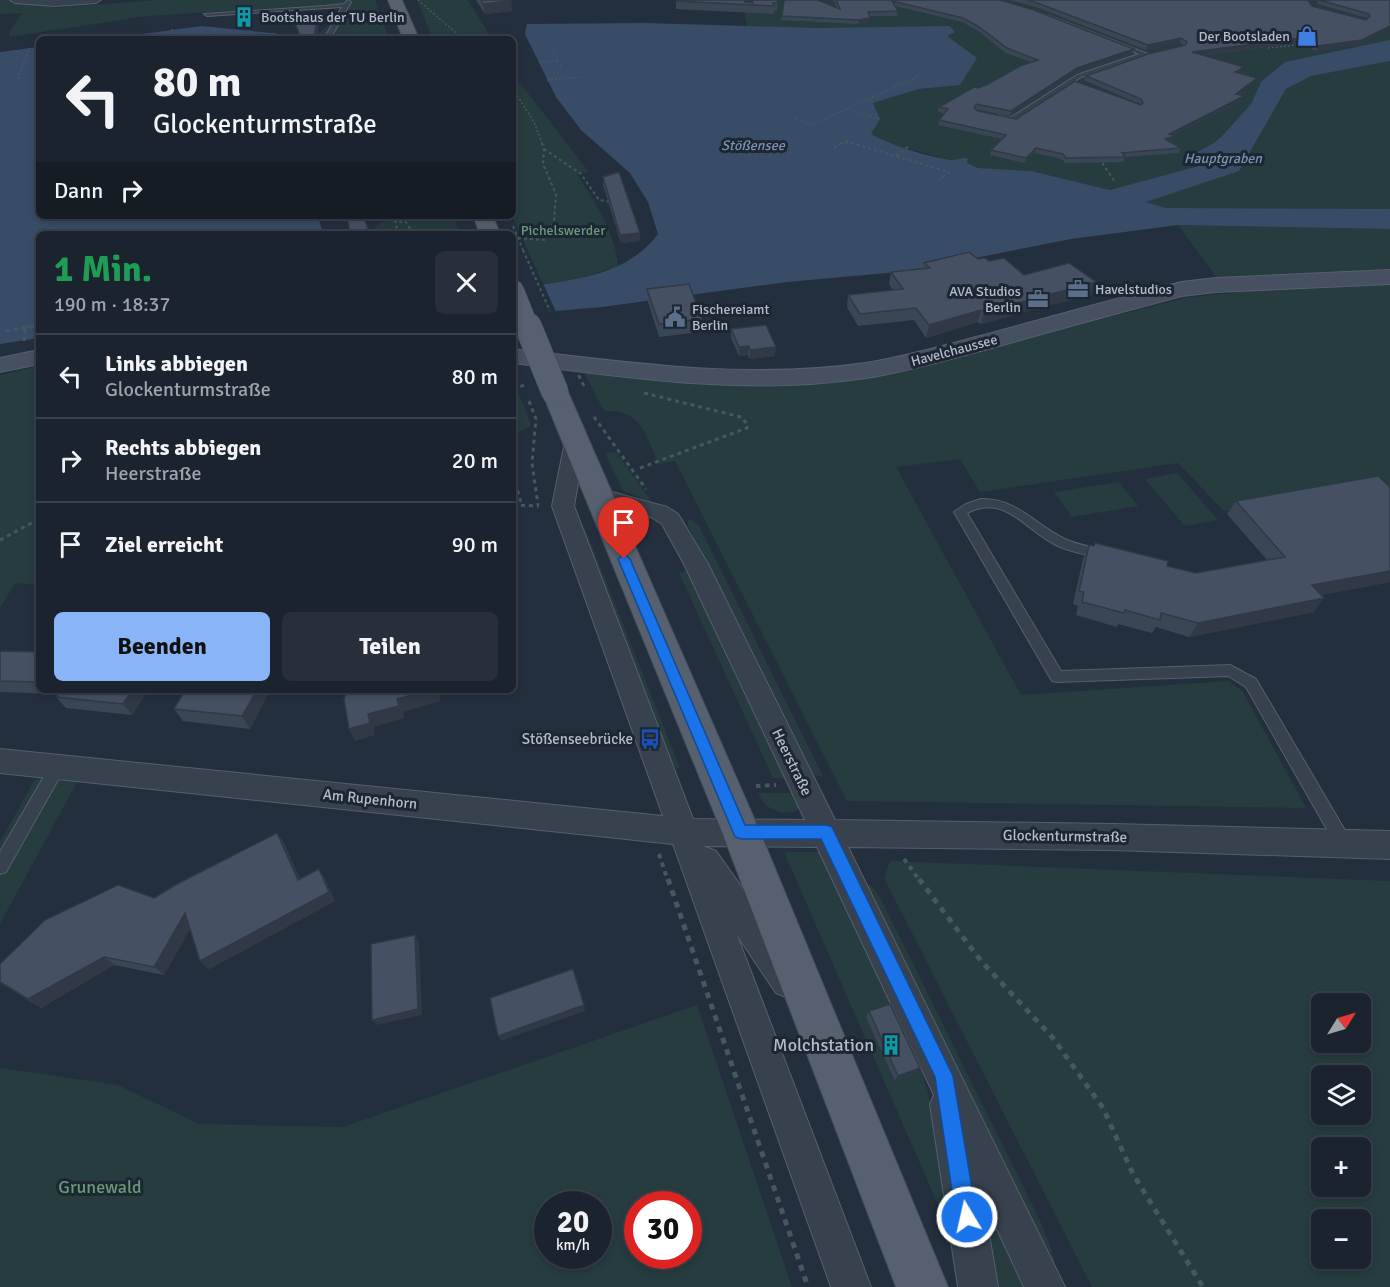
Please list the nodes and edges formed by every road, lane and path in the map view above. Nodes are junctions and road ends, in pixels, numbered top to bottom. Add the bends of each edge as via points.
1 (15, 0) edge
2 (96, 0) edge
3 (395, 0) edge
4 (418, 0) edge
5 (347, 2) edge
6 (1036, 11) edge
7 (207, 14) dead end
8 (172, 29) dead end
9 (215, 29) dead end
10 (251, 30) dead end
11 (274, 33) dead end
12 (173, 36) edge
13 (213, 36) edge
14 (247, 36) edge
15 (270, 36) edge
16 (329, 36) edge
17 (410, 36) edge
18 (460, 36) edge
19 (1312, 44) edge
20 (29, 48) dead end
21 (1268, 48) edge
22 (552, 49) dead end
23 (1157, 52) edge
24 (1146, 54) junction
25 (558, 61) junction
26 (539, 62) dead end
27 (561, 66) dead end
28 (919, 76) dead end
29 (581, 77) dead end
30 (18, 79) dead end
31 (547, 80) dead end
32 (1072, 80) junction
33 (1083, 84) edge
34 (516, 94) edge
35 (846, 109) junction
36 (989, 114) edge
37 (795, 119) dead end
38 (879, 119) dead end
39 (910, 145) dead end
40 (544, 148) junction
41 (834, 148) dead end
42 (1096, 153) edge
43 (896, 156) junction
44 (939, 180) dead end
45 (1115, 182) dead end
46 (615, 202) edge
47 (389, 219) edge
48 (403, 221) joint
49 (398, 223) junction
50 (512, 224) dead end
51 (395, 231) edge
52 (410, 231) edge
53 (515, 231) edge
54 (516, 233) edge
55 (518, 238) junction
56 (523, 250) dead end
57 (1390, 277) edge
58 (516, 297) edge
59 (36, 326) edge
60 (25, 328) junction
61 (6, 331) dead end
62 (32, 349) edge
63 (516, 356) edge
64 (0, 365) edge
65 (610, 368) junction
66 (520, 386) dead end
67 (584, 386) dead end
68 (516, 388) edge
69 (583, 393) dead end
70 (527, 397) dead end
71 (592, 414) dead end
72 (575, 442) junction
73 (640, 468) dead end
74 (516, 485) edge
75 (597, 495) junction
76 (651, 495) dead end
77 (516, 505) edge
78 (522, 506) junction
79 (36, 521) edge
80 (0, 540) edge
81 (1122, 558) edge
82 (0, 761) edge
83 (58, 766) junction
84 (684, 832) junction
85 (741, 832) junction
86 (826, 832) junction
87 (1344, 844) junction
88 (1390, 845) edge
89 (659, 853) dead end
90 (902, 856) dead end
91 (0, 867) edge
92 (815, 1020) junction
93 (944, 1076) junction
94 (808, 1287) edge
95 (851, 1287) edge
96 (922, 1287) edge
97 (978, 1287) edge
98 (1045, 1287) edge
99 (1203, 1287) edge

1 - 2 street
3 - 17 main road
4 - 18 path
5 - 7 lane via 325,8
5 - 16 lane
6 - 24 lane
8 - 12 path
9 - 13 path
10 - 14 path
11 - 15 path
19 - 21 path
20 - 30 path
22 - 25 path
23 - 24 lane
24 - 32 lane
25 - 26 path
25 - 27 path
28 - 35 path
29 - 31 path
32 - 33 lane
32 - 36 lane via 1011,120
34 - 40 path via 534,122
35 - 37 path via 811,125
35 - 38 path
39 - 43 path
40 - 46 path via 581,174 599,200
40 - 55 path via 543,164 556,194 554,220 544,240
41 - 43 path via 844,141
42 - 45 path
43 - 44 path via 949,172
47 - 49 path
48 - 49 path
48 - 52 path
49 - 51 path
50 - 53 path
54 - 55 path
55 - 56 path
57 - 65 street, Havelchaussee via 1180,290 903,364 837,375 744,377
58 - 72 main road, bridge
59 - 60 path
60 - 61 path
60 - 62 path
62 - 64 street
63 - 65 street, Havelchaussee
65 - 73 path via 621,382 644,393 741,417 748,425
66 - 68 path
67 - 69 path
70 - 78 path via 536,419 532,463 539,506
71 - 76 path
72 - 75 main road
72 - 84 street via 563,506
74 - 78 path
75 - 85 main road
75 - 86 street, Heerstraße via 659,512 669,519 696,564
77 - 78 path
79 - 80 path
81 - 87 lane via 1064,544 1009,507 980,503 960,512 1057,677 1230,670 1251,683
82 - 83 street, Am Rupenhorn
83 - 84 street, Am Rupenhorn
83 - 91 lane
84 - 85 street, Am Rupenhorn
84 - 92 street
84 - 95 street
85 - 86 street, Glockenturmstraße
85 - 92 main road
86 - 87 street, Glockenturmstraße
86 - 93 street, Heerstraße
87 - 88 street, Glockenturmstraße
89 - 94 path
90 - 99 path via 981,962 1053,1038 1103,1108 1133,1174
92 - 96 main road
93 - 97 street, Heerstraße
93 - 98 street, Heerstraße

